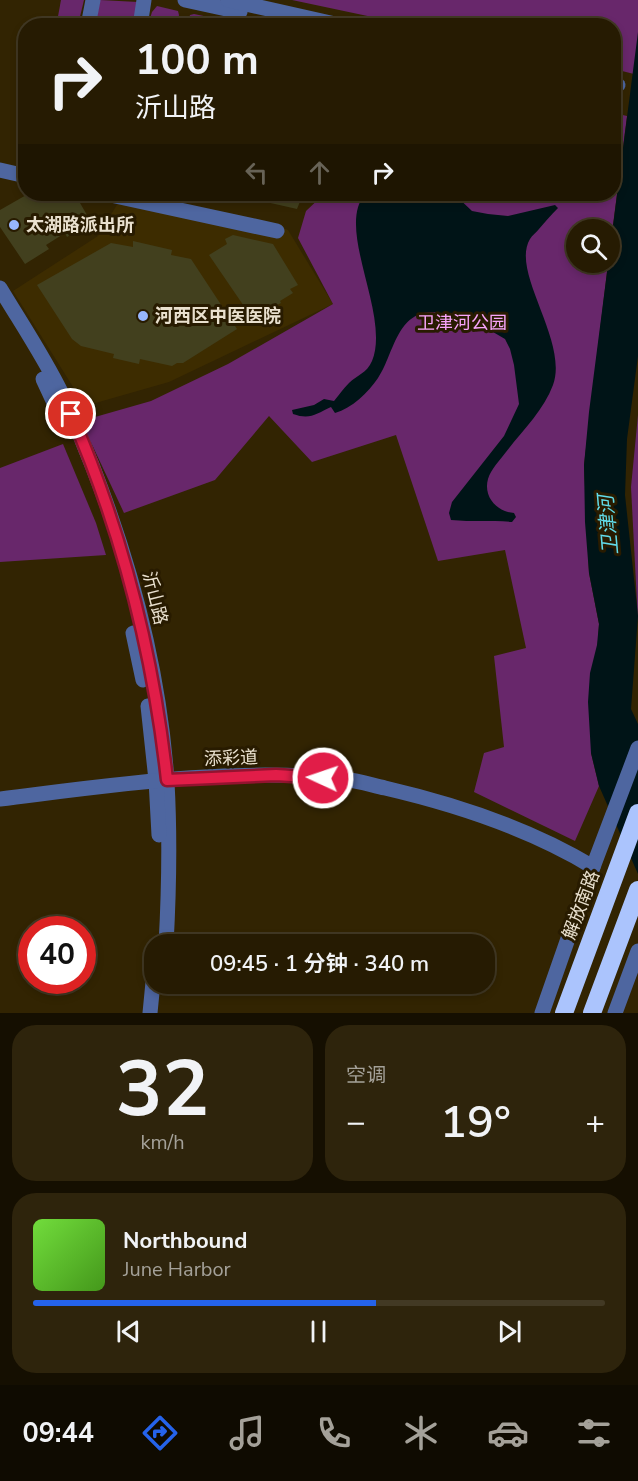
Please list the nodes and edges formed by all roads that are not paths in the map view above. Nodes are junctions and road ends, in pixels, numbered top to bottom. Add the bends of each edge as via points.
1 (93, 0) edge
2 (144, 0) edge
3 (185, 0) edge
4 (228, 0) edge
5 (90, 18) edge
6 (141, 18) edge
7 (265, 18) edge
8 (308, 18) edge
9 (0, 170) edge
10 (18, 174) edge
11 (138, 201) edge
12 (277, 231) dead end
13 (0, 288) edge
14 (0, 303) edge
15 (638, 748) edge
16 (161, 780) junction
17 (0, 799) edge
18 (638, 813) edge
19 (593, 867) junction
20 (638, 890) edge
21 (156, 934) edge
22 (166, 934) edge
23 (638, 951) edge
24 (152, 994) edge
25 (162, 994) edge
26 (593, 1011) edge
27 (150, 1013) edge
28 (159, 1013) edge
29 (542, 1013) edge
30 (564, 1013) edge
31 (615, 1013) edge

1 - 5 street
2 - 6 street
3 - 7 street
4 - 8 street
9 - 10 street
11 - 12 street
13 - 16 street, 沂山路 via 63,396 113,520 148,654 162,730
14 - 16 street, 沂山路 via 41,375 104,523 124,588
15 - 19 street, 解放南路
16 - 17 street, 添彩道
16 - 19 street, 添彩道 via 276,775 346,780 417,795 472,814 514,829
16 - 21 street, 沂山路
16 - 22 street, 沂山路 via 168,871
18 - 30 highway, 解放南路
19 - 29 street, 解放南路
20 - 26 highway
23 - 31 street
24 - 27 street
25 - 28 street

